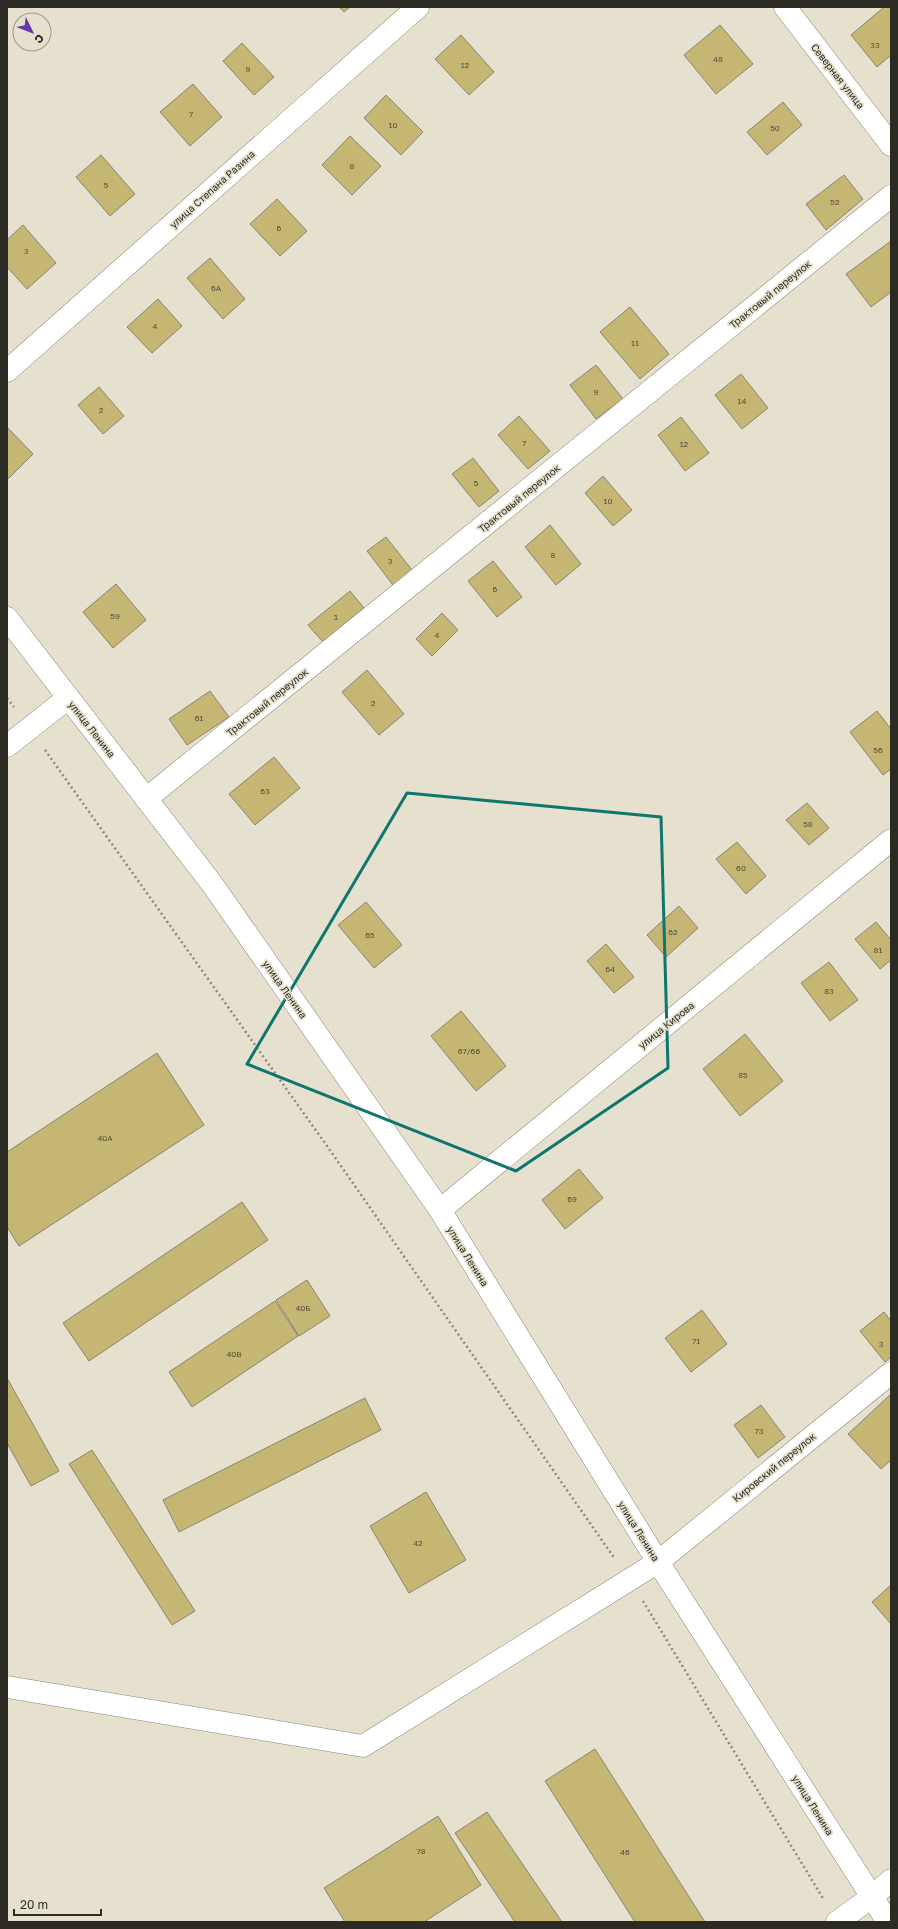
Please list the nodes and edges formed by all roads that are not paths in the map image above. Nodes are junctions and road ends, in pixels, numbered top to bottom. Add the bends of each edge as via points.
1 (418, 7) edge
2 (785, 7) edge
3 (891, 145) edge
4 (891, 196) edge
5 (7, 371) edge
6 (7, 618) edge
7 (68, 698) junction
8 (7, 746) edge
9 (146, 799) junction
10 (891, 840) edge
11 (440, 1210) junction
12 (891, 1373) edge
13 (658, 1562) junction
14 (7, 1687) edge
15 (891, 1880) edge
16 (872, 1897) junction
17 (837, 1922) edge
18 (888, 1922) edge

1 - 5 street, улица Степана Разина
2 - 3 street, Северная улица
4 - 9 street, Трактовый переулок
6 - 7 street, улица Ленина
7 - 8 street
7 - 9 street, улица Ленина
9 - 11 street, улица Ленина via 212,884
10 - 11 street, улица Кирова
11 - 13 street, улица Ленина
12 - 13 street, Кировский переулок
13 - 14 street, Кировский переулок via 362,1746
13 - 16 street, улица Ленина
15 - 16 street
16 - 17 street
16 - 18 street, улица Ленина

